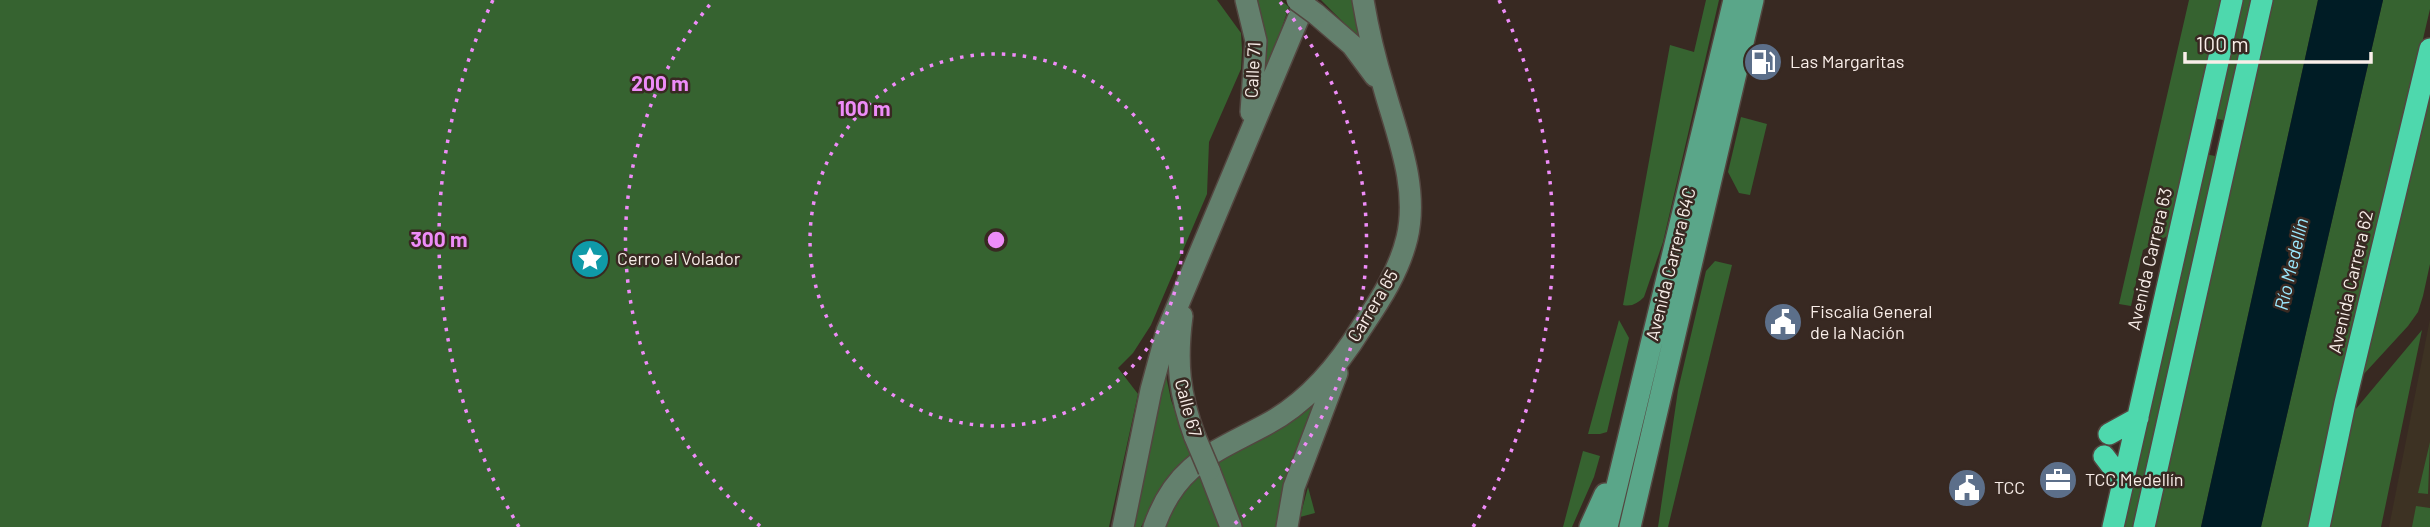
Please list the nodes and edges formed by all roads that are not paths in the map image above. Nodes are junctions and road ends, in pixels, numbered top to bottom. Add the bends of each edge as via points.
1 (1246, 0) edge
2 (1297, 0) edge
3 (1363, 0) edge
4 (1734, 0) edge
5 (1753, 0) edge
6 (2232, 0) edge
7 (2262, 0) edge
8 (1311, 7) edge
9 (2430, 49) edge
10 (1384, 90) junction
11 (1246, 141) junction
12 (1187, 283) junction
13 (1352, 344) junction
14 (2138, 418) junction
15 (1655, 424) junction
16 (2109, 434) dead end
17 (1625, 450) junction
18 (2104, 456) dead end
19 (2123, 481) junction
20 (1123, 527) edge
21 (1154, 527) edge
22 (1231, 527) edge
23 (1287, 527) edge
24 (1590, 527) edge
25 (1607, 527) edge
26 (1630, 527) edge
27 (1646, 527) edge
28 (2113, 527) edge
29 (2144, 527) edge
30 (2319, 527) edge

1 - 11 main road, Calle 71 via 1256,41
2 - 8 main road, bridge
3 - 10 main road, Carrera 65
4 - 17 main road, Avenida Carrera 64C
5 - 15 main road, Avenida Carrera 64C
6 - 14 highway, Avenida Carrera 63
7 - 29 highway
8 - 10 main road via 1352,46
8 - 11 main road
9 - 30 highway, Avenida Carrera 62
10 - 13 main road, Carrera 65 via 1400,138 1409,223 1397,268
11 - 12 main road
12 - 20 main road via 1158,358
12 - 22 main road, Calle 67, bridge via 1179,339 1182,399
13 - 21 main road, Carrera 65 via 1302,401 1191,467 1166,498
13 - 23 main road via 1331,384 1299,470
14 - 16 highway
14 - 19 highway, Avenida Carrera 63
15 - 26 main road, Avenida Carrera 64C
15 - 27 main road
17 - 24 main road
17 - 25 main road, Avenida Carrera 64C
18 - 19 highway
19 - 28 highway, Avenida Carrera 63

